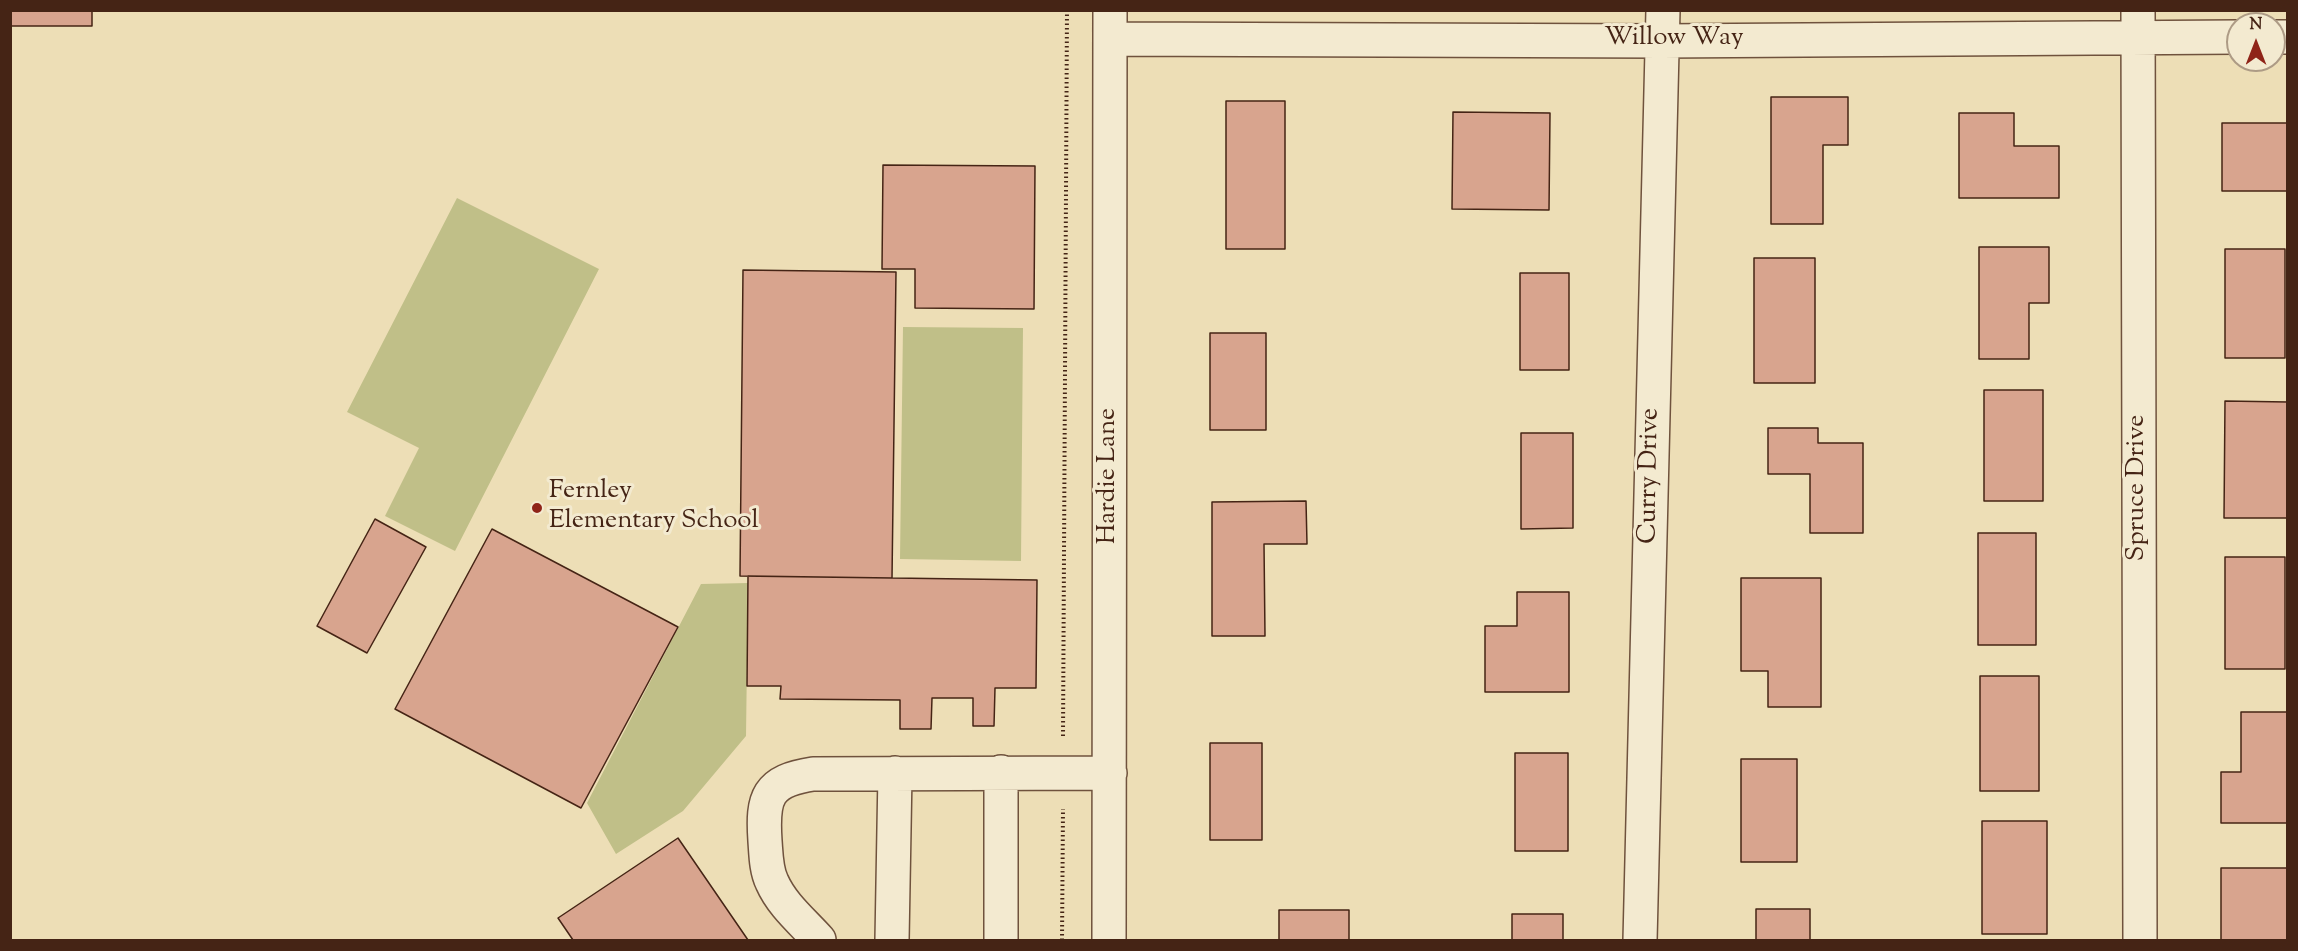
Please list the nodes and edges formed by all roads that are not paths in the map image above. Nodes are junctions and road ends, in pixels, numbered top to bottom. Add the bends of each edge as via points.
1 (2138, 23) edge
2 (1110, 25) edge
3 (1662, 26) edge
4 (2226, 35) edge
5 (1001, 772) junction
6 (895, 773) junction
7 (1110, 773) junction
8 (819, 940) edge
9 (892, 940) edge
10 (1001, 940) edge
11 (1109, 940) edge
12 (1640, 940) edge
13 (2140, 940) edge

1 - 3 street, Willow Way
1 - 4 street, Willow Way
1 - 13 street, Spruce Drive
2 - 3 street, Willow Way
2 - 7 street, Hardie Lane
3 - 12 street, Curry Drive
5 - 6 street
5 - 7 street
5 - 10 street
6 - 8 street via 792,777 776,785 766,798 764,819 771,880 782,899
6 - 9 street
7 - 11 street, Hardie Lane

